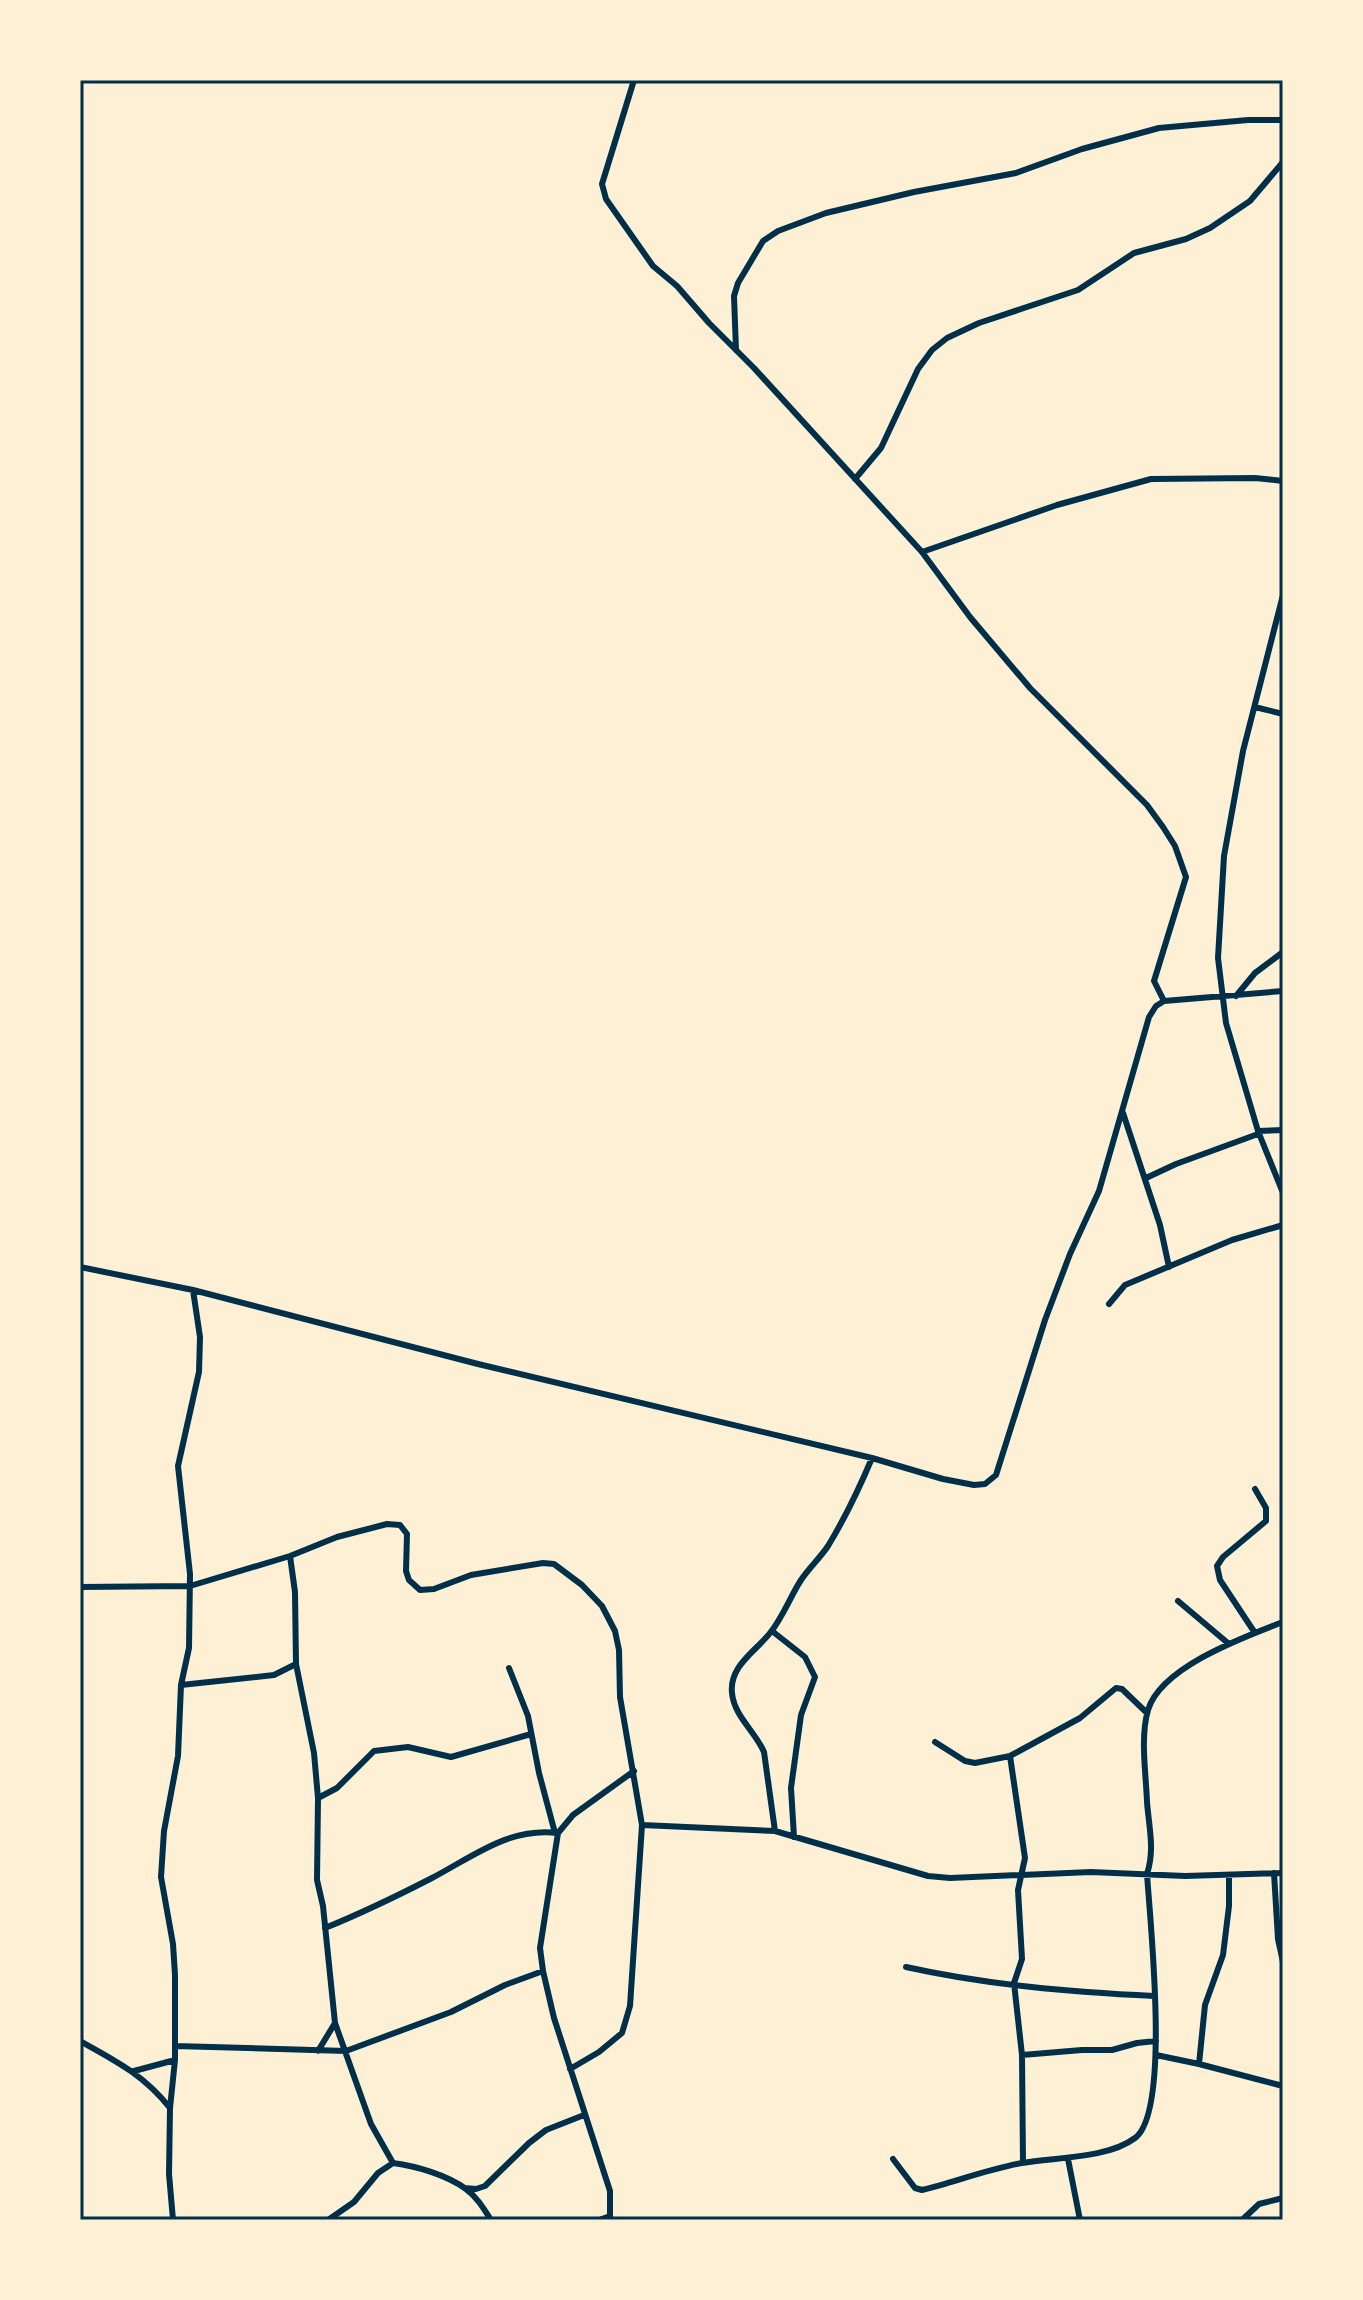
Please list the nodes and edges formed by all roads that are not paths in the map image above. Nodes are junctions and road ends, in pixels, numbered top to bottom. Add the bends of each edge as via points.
1 (634, 80) edge
2 (1283, 120) edge
3 (1283, 162) edge
4 (736, 350) junction
5 (855, 479) junction
6 (1283, 481) edge
7 (922, 552) junction
8 (1283, 595) edge
9 (1255, 707) junction
10 (1283, 714) edge
11 (1283, 952) edge
12 (1283, 991) edge
13 (1236, 996) junction
14 (1221, 997) junction
15 (1164, 1001) junction
16 (1123, 1113) junction
17 (1283, 1130) edge
18 (1258, 1132) junction
19 (1146, 1178) junction
20 (1283, 1193) edge
21 (1283, 1225) edge
22 (80, 1267) edge
23 (1169, 1267) junction
24 (193, 1290) junction
25 (1109, 1304) dead end
26 (872, 1458) junction
27 (1255, 1489) dead end
28 (290, 1556) junction
29 (190, 1586) junction
30 (80, 1587) edge
31 (1178, 1601) dead end
32 (1283, 1622) edge
33 (772, 1631) junction
34 (1255, 1633) junction
35 (1229, 1644) junction
36 (296, 1664) junction
37 (509, 1668) dead end
38 (181, 1685) junction
39 (1147, 1713) junction
40 (531, 1734) junction
41 (935, 1742) dead end
42 (1010, 1756) junction
43 (634, 1771) junction
44 (318, 1798) junction
45 (642, 1825) junction
46 (775, 1831) junction
47 (556, 1833) junction
48 (794, 1837) junction
49 (1274, 1873) junction
50 (1283, 1873) edge
51 (1147, 1874) junction
52 (1229, 1875) junction
53 (1022, 1876) junction
54 (325, 1928) junction
55 (1283, 1962) edge
56 (906, 1967) dead end
57 (543, 1971) junction
58 (1014, 1983) junction
59 (1154, 1996) junction
60 (335, 2023) junction
61 (80, 2041) edge
62 (1156, 2041) junction
63 (175, 2046) junction
64 (318, 2051) junction
65 (346, 2051) junction
66 (1022, 2055) junction
67 (1156, 2055) junction
68 (175, 2060) junction
69 (1199, 2064) junction
70 (570, 2069) junction
71 (134, 2071) junction
72 (1283, 2086) edge
73 (170, 2108) junction
74 (584, 2115) junction
75 (893, 2159) dead end
76 (1068, 2159) junction
77 (393, 2163) junction
78 (1023, 2163) junction
79 (465, 2188) junction
80 (1283, 2198) edge
81 (610, 2218) edge
82 (173, 2220) edge
83 (328, 2220) edge
84 (491, 2220) edge
85 (599, 2220) edge
86 (1080, 2220) edge
87 (1242, 2220) edge

1 - 4 street via 602,184 606,199 653,266
2 - 4 street via 1159,128 1016,173 826,213 778,231 763,241 738,283
3 - 5 street via 1250,201 1210,228 1134,253 1078,290 947,338 918,369 881,448
4 - 5 street
5 - 7 street
6 - 7 street via 1151,479
7 - 15 street via 1021,678 1147,805 1175,846 1186,877 1154,981
8 - 9 street
9 - 10 street
9 - 14 street via 1224,856
11 - 13 street
12 - 13 street
13 - 14 street
14 - 15 street
14 - 18 street
15 - 16 street via 1149,1017
16 - 19 street
16 - 26 street via 1099,1191 1045,1320 996,1475 974,1485
17 - 18 street
18 - 19 street
18 - 20 street
19 - 23 street
21 - 23 street
22 - 24 street
23 - 25 street via 1122,1287
24 - 26 street
24 - 29 street via 199,1372 178,1466
26 - 33 street via 839,1526
27 - 34 street via 1266,1508 1266,1521 1217,1566 1220,1580
28 - 29 street
28 - 36 street
28 - 43 street via 387,1524 400,1525 407,1534 406,1571 420,1590 484,1572 554,1564 602,1606 615,1631
29 - 30 street
29 - 38 street via 189,1648
31 - 35 street
32 - 34 street
33 - 46 street via 742,1663 731,1691 739,1715 764,1752
33 - 48 street via 805,1657 815,1677 801,1715 791,1788
34 - 35 street
35 - 39 street via 1169,1680
36 - 38 street via 274,1675
36 - 44 street
37 - 40 street
38 - 63 street via 178,1756 161,1877 173,1944
39 - 42 street via 1116,1688 1080,1718
39 - 51 street via 1153,1853
40 - 44 street via 451,1757 408,1747 374,1751 337,1788
40 - 47 street
41 - 42 street via 975,1763
42 - 53 street via 1025,1858
43 - 45 street
43 - 47 street
44 - 54 street via 317,1880
45 - 46 street
45 - 70 street via 630,2006 622,2033
46 - 48 street
47 - 54 street via 523,1833 495,1843
47 - 57 street via 540,1948
48 - 53 street via 928,1876
49 - 50 street
49 - 52 street
49 - 55 street
51 - 52 street
51 - 53 street
51 - 59 street
52 - 69 street via 1223,1955 1205,2005
53 - 58 street via 1022,1959
54 - 60 street
56 - 58 street
57 - 65 street
57 - 70 street
58 - 59 street
58 - 66 street
59 - 62 street
60 - 64 street
60 - 65 street
61 - 71 street
62 - 66 street via 1112,2050
62 - 67 street
63 - 64 street
63 - 68 street
64 - 65 street
65 - 77 street via 377,2137
66 - 78 street
67 - 69 street
67 - 76 street via 1150,2117 1137,2137
68 - 71 street
68 - 73 street
69 - 72 street
70 - 74 street
71 - 73 street
73 - 82 street
74 - 79 street via 546,2130 485,2186
74 - 81 street via 610,2191
75 - 78 street via 919,2190
76 - 78 street
76 - 86 street
77 - 79 street
77 - 83 street
79 - 84 street
80 - 87 street via 1259,2204
81 - 85 street

